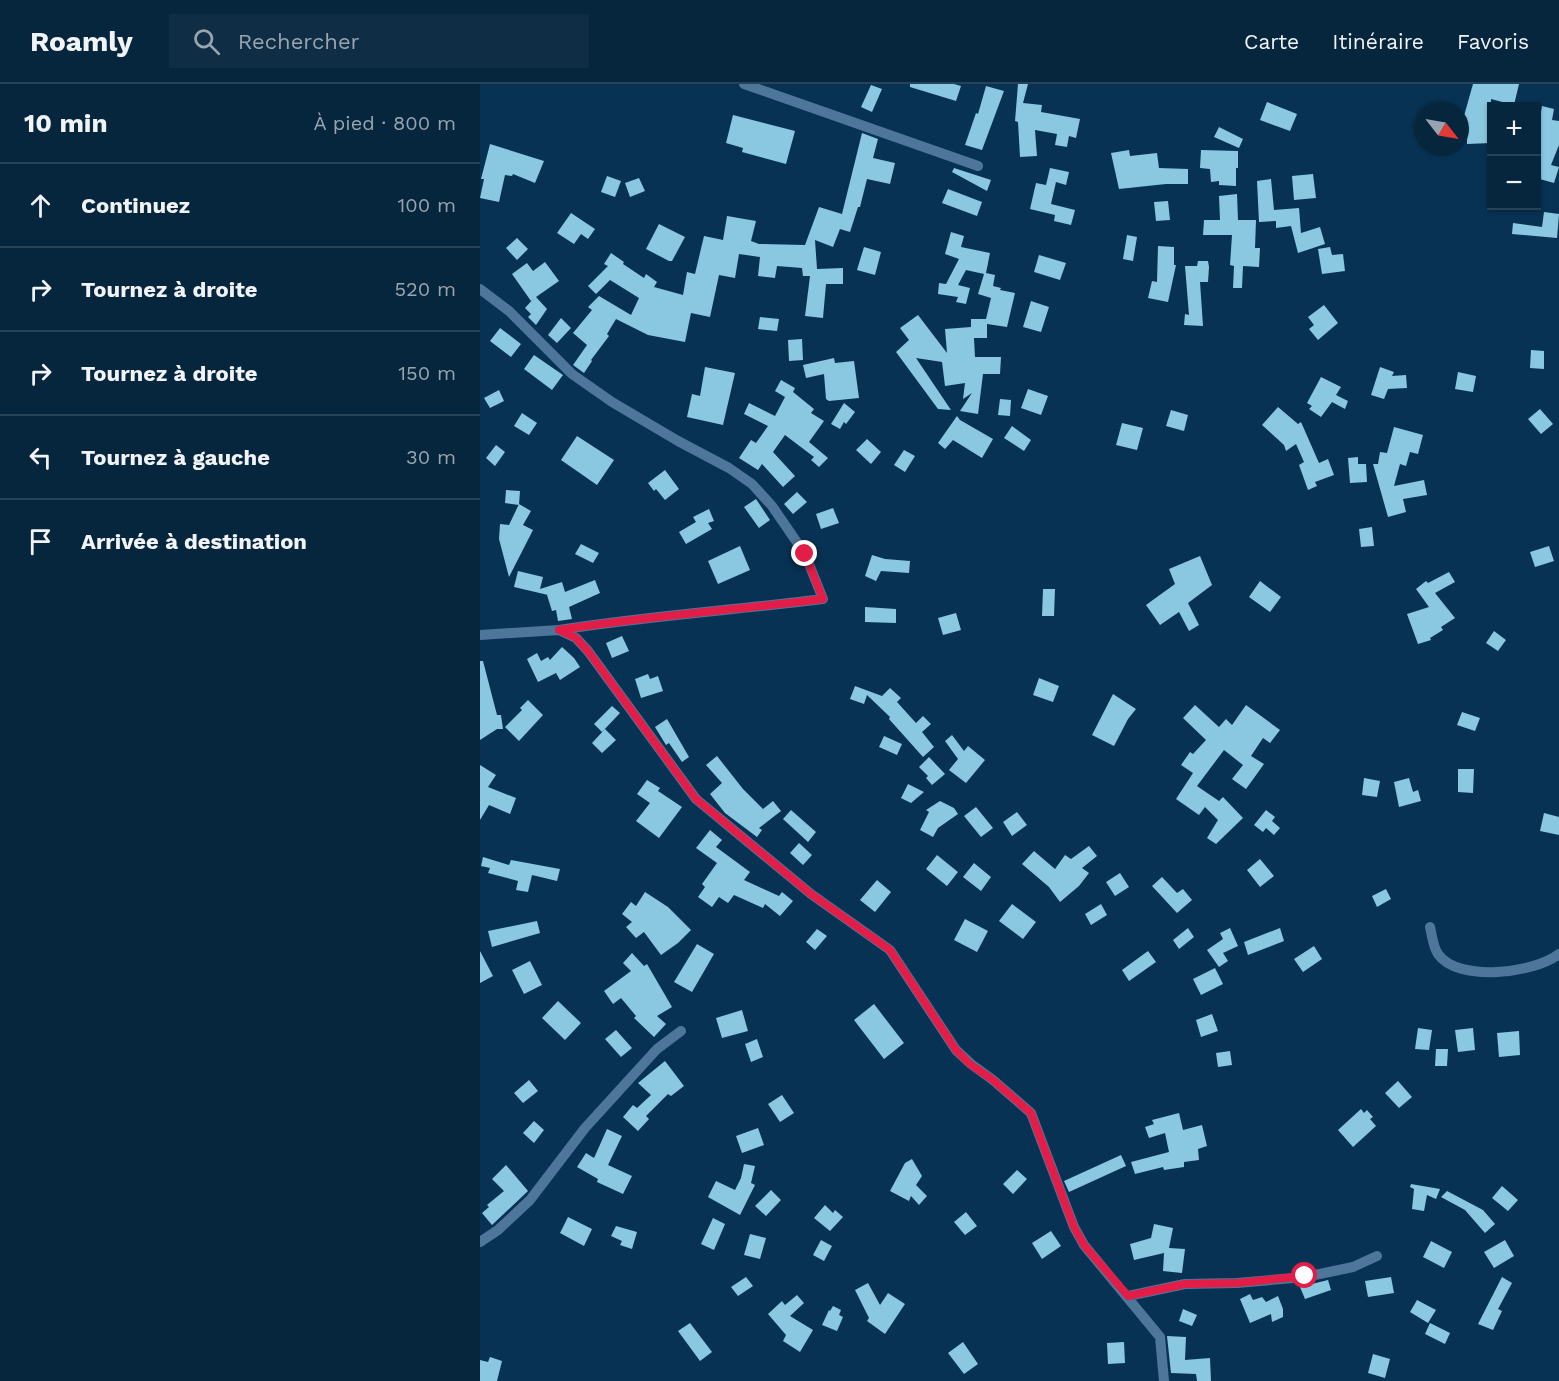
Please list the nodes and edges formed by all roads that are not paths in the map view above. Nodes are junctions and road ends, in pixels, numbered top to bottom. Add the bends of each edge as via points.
1 (744, 84) edge
2 (978, 166) dead end
3 (480, 289) edge
4 (559, 630) junction
5 (480, 635) edge
6 (1430, 927) dead end
7 (1559, 954) edge
8 (681, 1031) dead end
9 (480, 1242) edge
10 (1377, 1256) dead end
11 (1128, 1296) junction
12 (1164, 1381) edge

1 - 2 street
3 - 4 street via 509,310 572,374 612,402 752,484 805,554 823,599
4 - 5 street
4 - 11 street via 576,638 588,651 696,799 811,894 890,950 956,1050 1031,1113 1074,1227 1084,1245
6 - 7 street via 1437,953 1453,967 1482,974 1529,967
8 - 9 street via 657,1049 593,1119 530,1200
10 - 11 street via 1353,1267 1305,1276 1185,1284
11 - 12 street via 1160,1337

